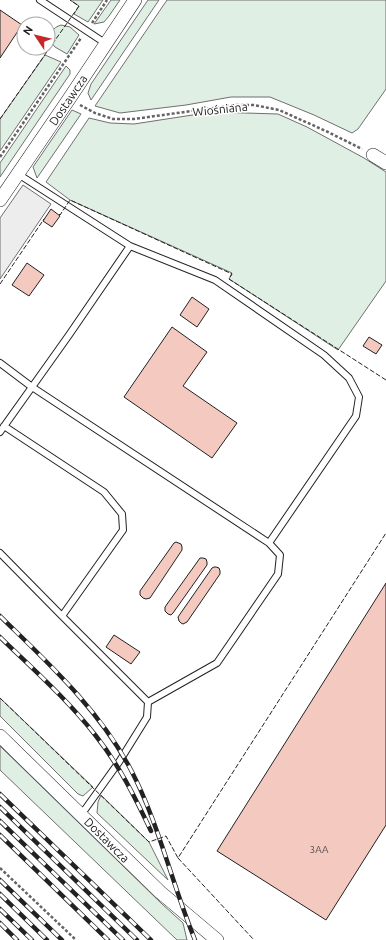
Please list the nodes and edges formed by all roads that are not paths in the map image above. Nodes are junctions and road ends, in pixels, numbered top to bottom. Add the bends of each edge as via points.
1 (40, 0) edge
2 (135, 0) edge
3 (105, 43) junction
4 (373, 155) road end
5 (386, 163) edge
6 (18, 174) junction
7 (0, 200) edge
8 (130, 246) junction
9 (0, 363) edge
10 (32, 387) junction
11 (4, 426) junction
12 (0, 432) edge
13 (269, 543) junction
14 (0, 553) edge
15 (62, 616) junction
16 (148, 702) junction
17 (0, 736) edge
18 (81, 815) junction
19 (218, 940) edge

1 - 3 lane
2 - 3 street, Dostawcza
3 - 6 street, Dostawcza
4 - 5 street
6 - 7 street, Dostawcza
6 - 8 lane
8 - 10 lane
8 - 13 lane via 215,280 324,355 349,378 359,397 356,416
9 - 10 lane
10 - 11 lane
10 - 13 lane
11 - 12 lane
11 - 15 lane via 104,492 122,514 123,530
13 - 16 lane via 280,555 278,574 218,663
14 - 15 lane
15 - 16 lane
16 - 18 lane via 147,717
17 - 18 street, Dostawcza
18 - 19 street, Dostawcza via 160,892

